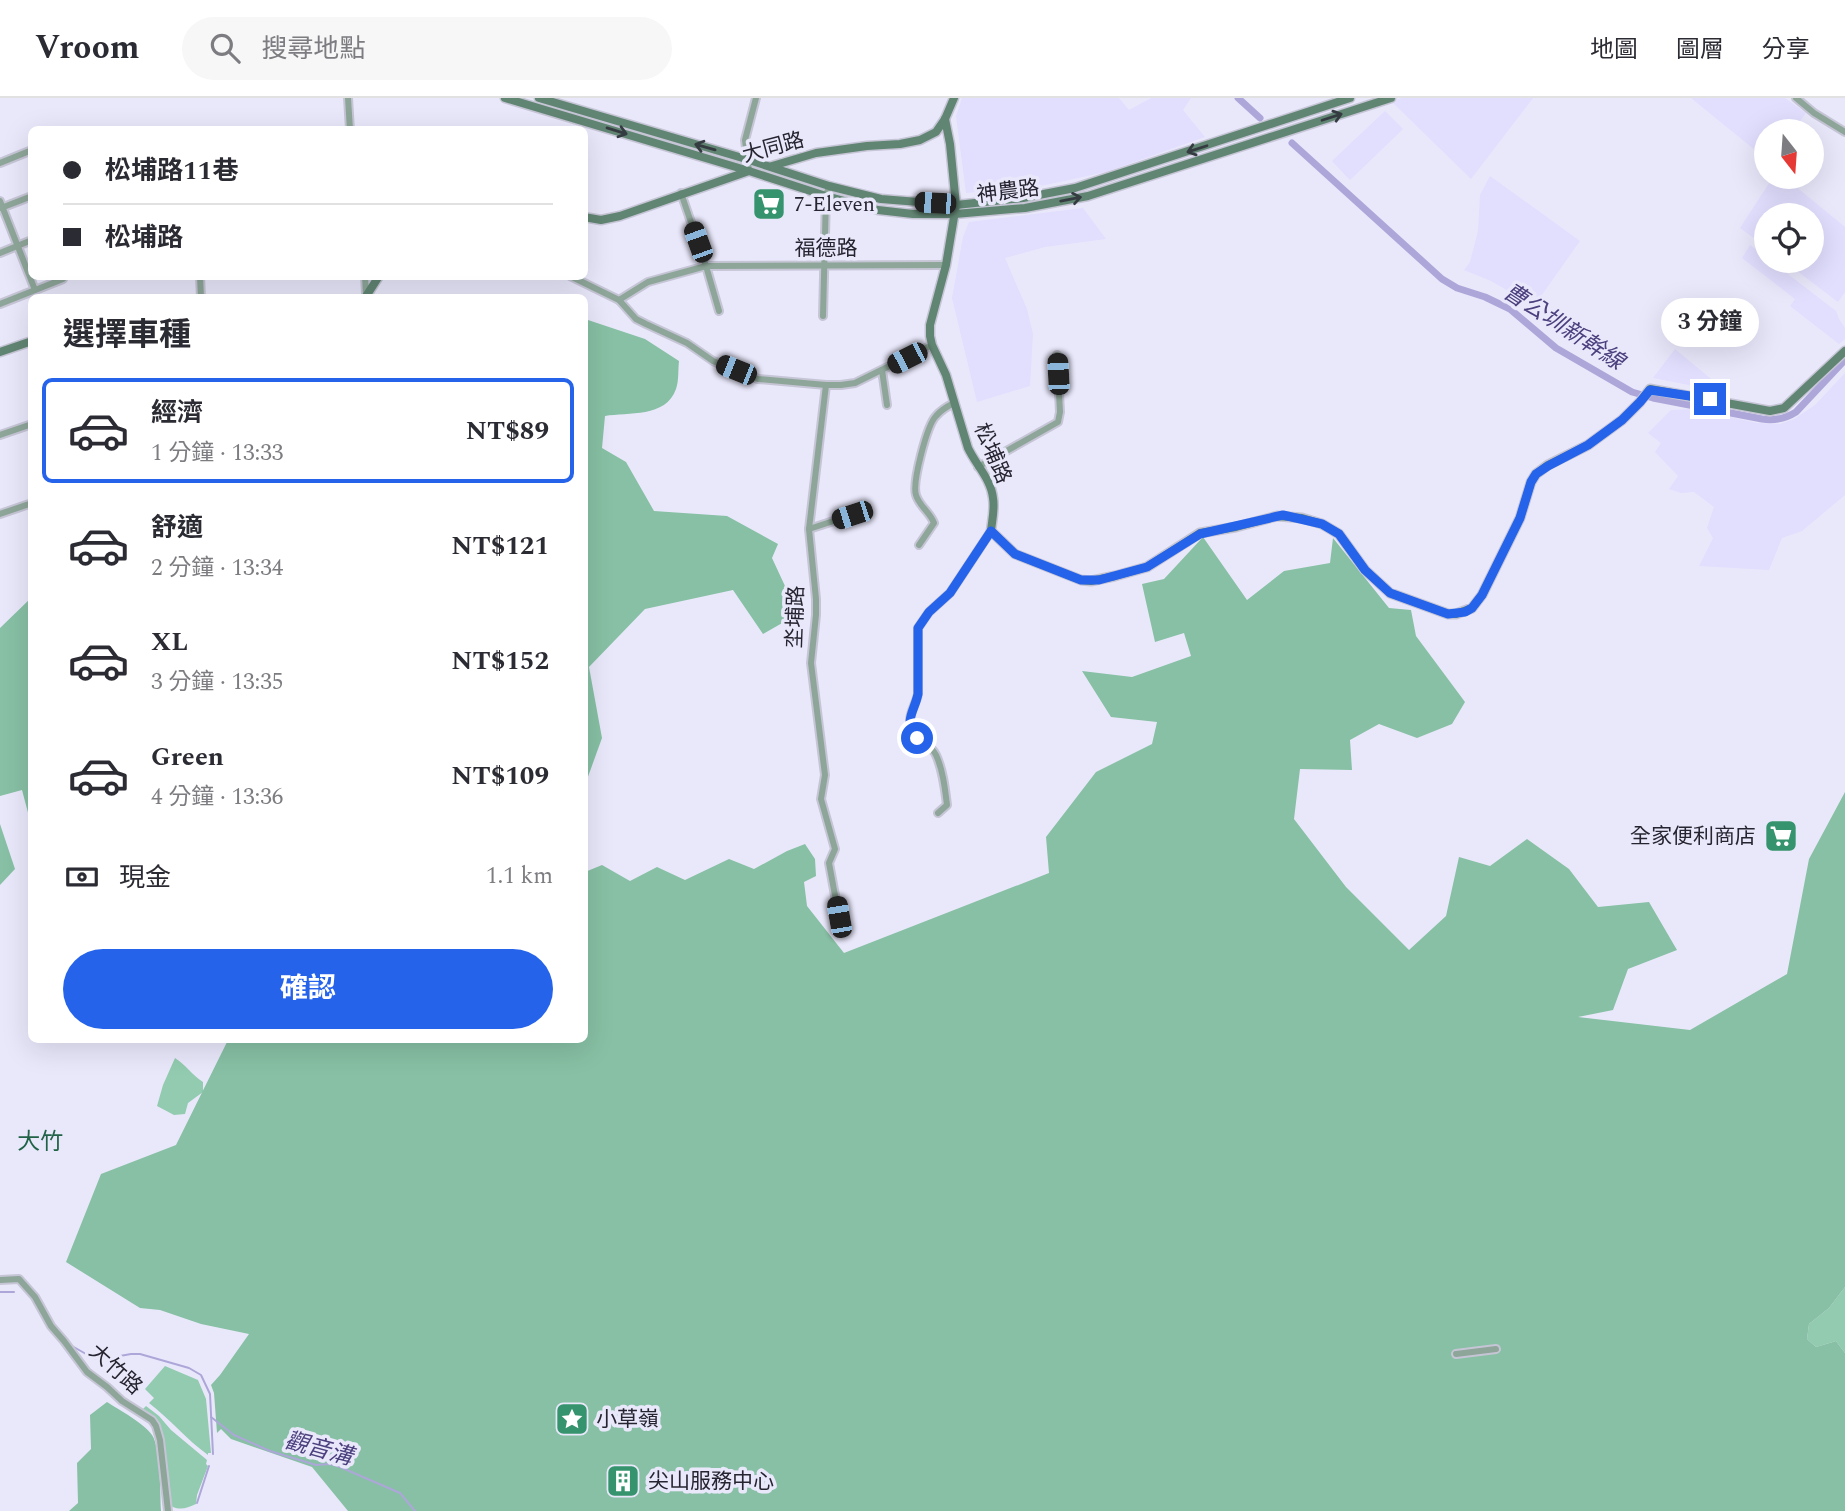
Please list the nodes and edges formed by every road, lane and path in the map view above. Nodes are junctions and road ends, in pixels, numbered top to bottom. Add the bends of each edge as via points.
1 (348, 98) edge
2 (505, 98) edge
3 (539, 98) edge
4 (755, 98) edge
5 (954, 98) edge
6 (1350, 98) edge
7 (1796, 98) edge
8 (1386, 99) edge
9 (944, 120) junction
10 (350, 126) edge
11 (1845, 132) edge
12 (28, 152) edge
13 (746, 159) junction
14 (0, 163) edge
15 (770, 166) junction
16 (749, 171) junction
17 (829, 186) junction
18 (681, 193) junction
19 (826, 196) junction
20 (28, 197) edge
21 (1, 206) edge
22 (955, 209) junction
23 (588, 218) edge
24 (28, 242) edge
25 (17, 246) junction
26 (0, 253) edge
27 (946, 265) junction
28 (706, 266) junction
29 (825, 266) junction
30 (28, 273) edge
31 (31, 280) edge
32 (60, 280) edge
33 (578, 280) edge
34 (35, 290) junction
35 (620, 300) junction
36 (0, 304) edge
37 (719, 311) dead end
38 (823, 316) dead end
39 (28, 342) edge
40 (932, 345) junction
41 (1845, 351) edge
42 (0, 352) edge
43 (1057, 355) dead end
44 (882, 370) junction
45 (826, 385) junction
46 (954, 403) junction
47 (887, 405) dead end
48 (28, 425) edge
49 (0, 435) edge
50 (978, 467) junction
51 (28, 504) edge
52 (0, 513) edge
53 (852, 515) dead end
54 (809, 529) junction
55 (991, 531) junction
56 (919, 545) dead end
57 (938, 813) dead end
58 (839, 917) dead end
59 (0, 1280) edge
60 (1496, 1349) dead end
61 (1456, 1354) dead end
62 (168, 1511) edge

1 - 10 street
2 -> 16 street, 神農路
13 -> 3 street, 神農路
4 - 13 street via 745,139
5 - 9 street, 大同路
6 -> 22 street, 神農路 via 1075,188
7 - 11 street
22 -> 8 street, 神農路 via 1025,208 1088,196
9 - 15 street, 大同路 via 936,132 920,140 816,153
9 - 22 street, 松埔路
12 - 14 street
13 - 15 street, 神農路
13 - 16 street
15 - 16 street, 大同路
15 - 17 street, 神農路
16 - 18 street, 大同路
16 - 19 street, 神農路
17 - 19 street
17 - 22 street, 神農路
18 - 23 street, 大同路 via 621,216
18 - 28 street
19 - 22 street, 神農路 via 914,214
19 - 29 street
20 - 21 street
21 - 25 street
22 - 27 street, 松埔路
24 - 25 street
25 - 26 street
25 - 30 street
27 - 29 street, 福德路
27 - 40 street, 松埔路 via 930,325
28 - 29 street, 福德路
28 - 35 street, 福德路 via 648,282
28 - 37 street
29 - 38 street
31 - 34 street
32 - 34 street
33 - 35 street
34 - 36 street
35 - 45 street via 636,319 713,361 758,379
39 - 42 street
40 - 44 street
40 - 46 street, 松埔路
41 - 55 street via 1778,410 1650,390 1622,420 1536,474 1482,595 1472,608 1456,614 1390,593 1365,570 1339,534 1302,518 1277,516 1200,534 1147,567 1091,581 1015,554
43 - 50 street via 1058,422
44 - 45 street via 855,383
44 - 47 street
45 - 54 street, 坔埔路
46 - 50 street, 松埔路
46 - 56 street via 931,422 925,444 915,491 934,523
48 - 49 street
50 - 55 street, 松埔路 via 993,498
51 - 52 street
53 - 54 street
54 - 58 street, 坔埔路 via 816,607 811,663 825,775 821,799 835,849 829,863
55 - 57 street via 950,593 918,628 918,694 910,722 911,731 936,754 947,805
59 - 62 street, 大竹路 via 19,1279 87,1372 152,1420 160,1440
60 - 61 street

